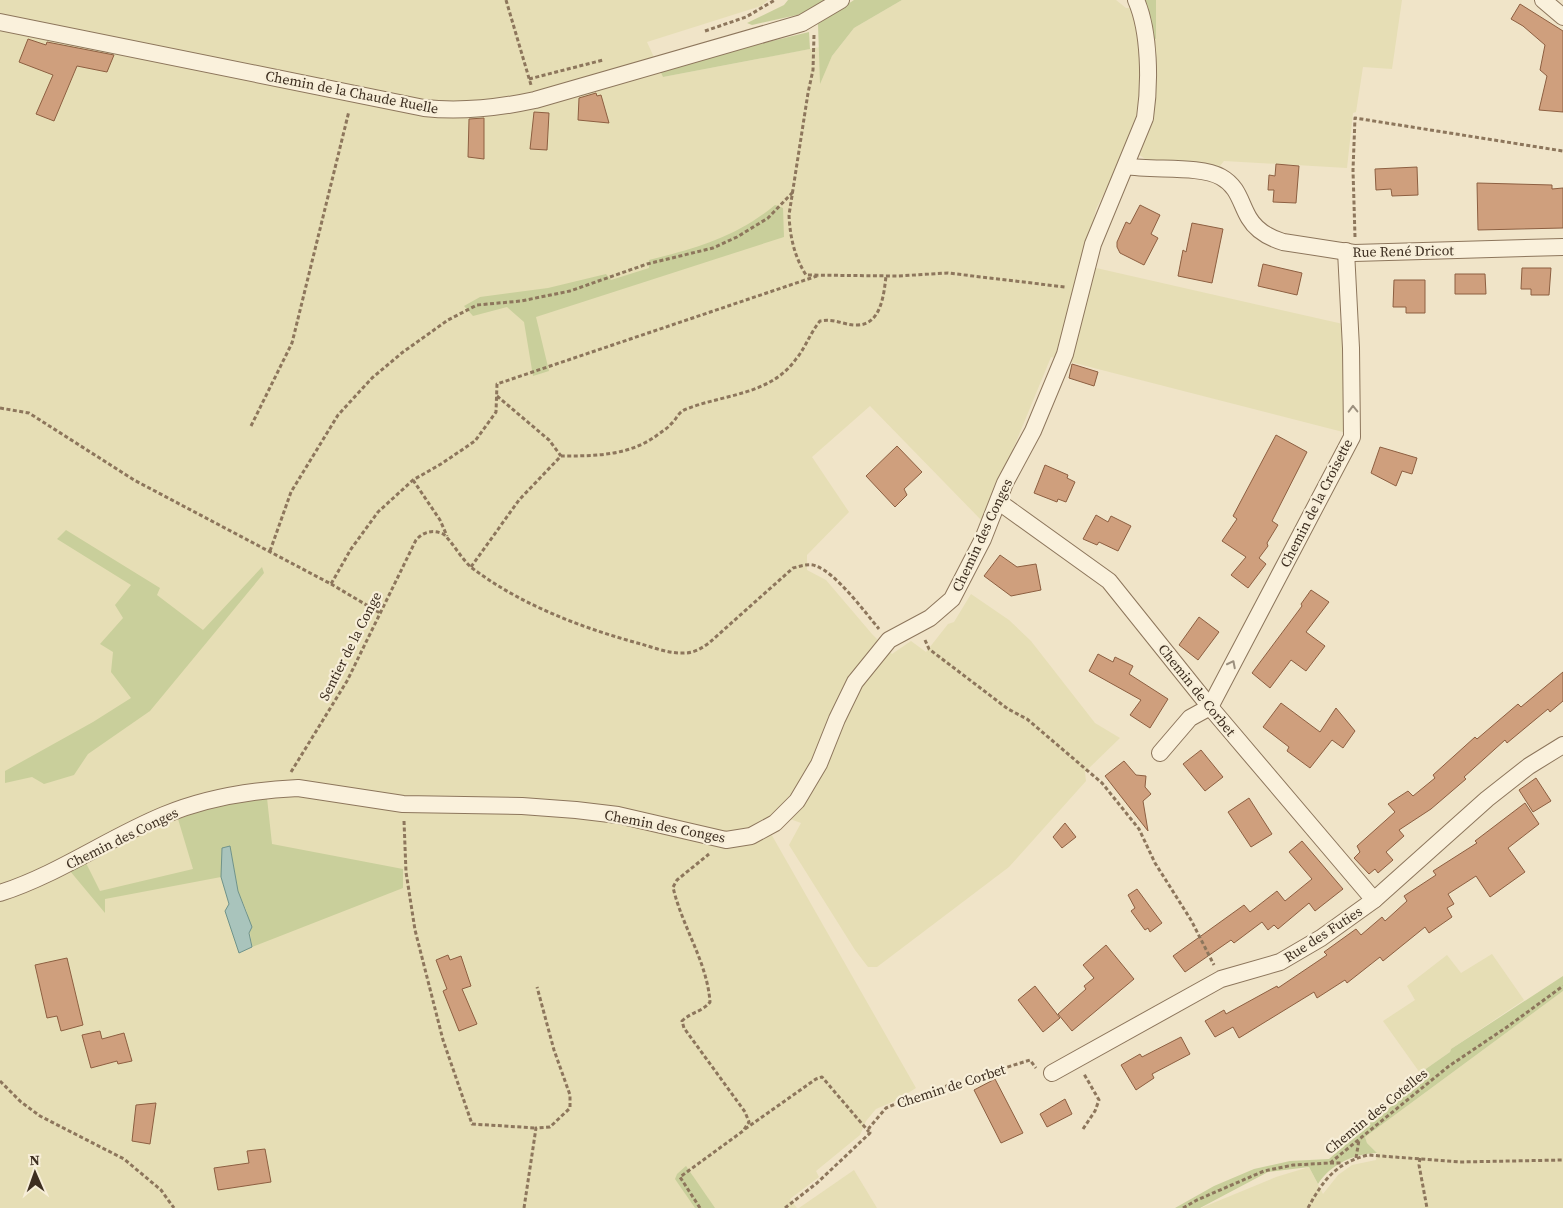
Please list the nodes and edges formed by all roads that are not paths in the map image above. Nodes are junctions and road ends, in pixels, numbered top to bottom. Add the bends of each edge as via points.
1 (841, 0) edge
2 (1136, 0) edge
3 (1543, 0) edge
4 (1563, 17) edge
5 (0, 22) edge
6 (1126, 166) junction
7 (1563, 247) edge
8 (1350, 252) junction
9 (1000, 502) junction
10 (1210, 707) junction
11 (1563, 744) edge
12 (1160, 753) dead end
13 (0, 893) edge
14 (1374, 900) junction
15 (1044, 1071) road end

1 - 5 street, Chemin de la Chaude Ruelle via 802,23 535,100 510,106 445,110
2 - 6 street, Chemin des Conges via 1146,38 1147,105
3 - 4 street
6 - 8 street, Rue René Dricot via 1219,176 1236,190 1256,227 1273,239
6 - 9 street, Chemin des Conges via 1093,244 1066,354
7 - 8 street, Rue René Dricot
10 -> 8 street, Chemin de la Croisette via 1352,437
9 - 10 street, Chemin de Corbet via 1109,581
9 - 13 street, Chemin des Conges via 952,599 930,618 889,640 855,682 836,719 819,764 797,801 775,824 751,836 719,839 661,824 576,810 403,804 298,788 281,789 215,800 165,815 51,874
10 - 12 street via 1190,718
10 - 14 street, Chemin de Corbet
11 - 14 street, Rue des Futies via 1486,799
14 - 15 street, Rue des Futies via 1321,938 1280,962 1221,979 1072,1060

